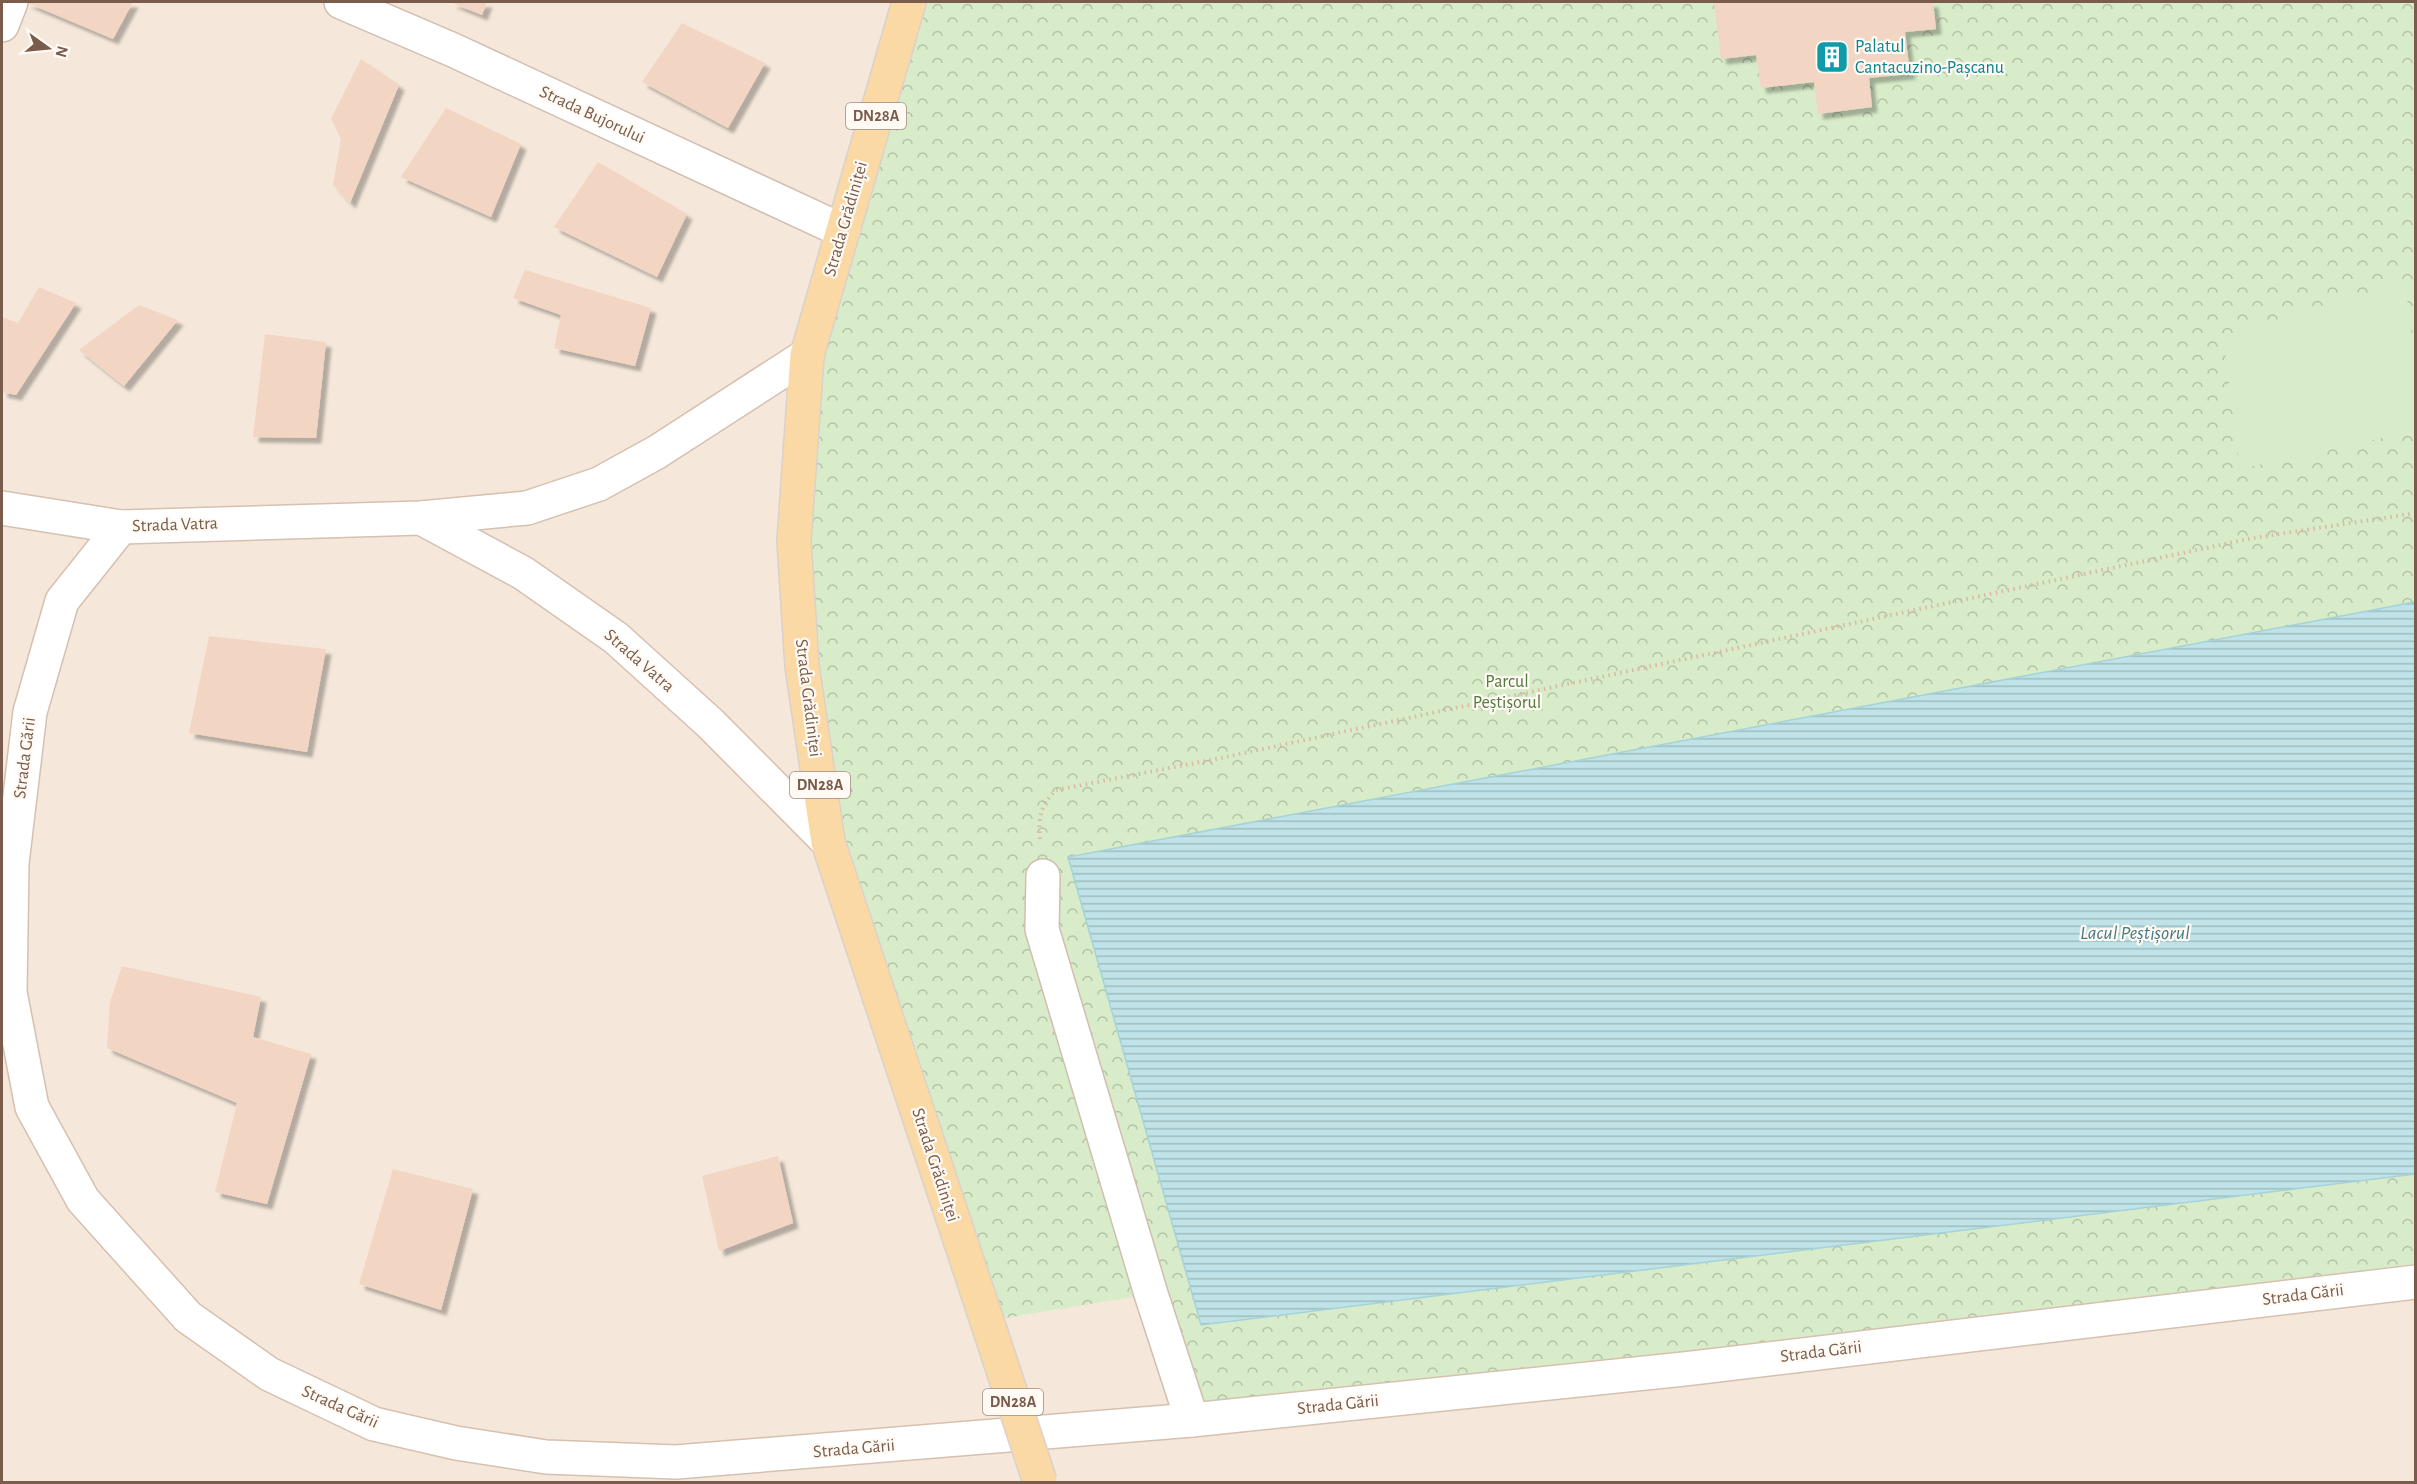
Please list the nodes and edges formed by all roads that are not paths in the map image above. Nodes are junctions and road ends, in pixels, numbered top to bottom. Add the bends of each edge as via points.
1 (11, 2) edge
2 (341, 2) edge
3 (909, 2) edge
4 (2, 25) edge
5 (843, 231) junction
6 (807, 355) junction
7 (2, 508) edge
8 (421, 518) junction
9 (121, 527) junction
10 (828, 842) junction
11 (1043, 876) road end
12 (2415, 1282) edge
13 (1192, 1420) junction
14 (1040, 1482) edge

1 - 4 street
2 - 5 street, Strada Bujorului
3 - 5 main road, Strada Grădiniței / DN28A
5 - 6 main road, Strada Grădiniței / DN28A
6 - 8 street, Strada Vatra via 657,452 599,484 527,508
6 - 10 main road, Strada Grădiniței / DN28A via 794,541 802,666
7 - 9 street, Strada Vatra
8 - 9 street, Strada Vatra
8 - 10 street, Strada Vatra via 523,573 616,638 711,724
9 - 13 street, Strada Gării via 62,601 30,712 12,863 10,992 32,1107 83,1200 188,1317 269,1374 374,1425 456,1443 546,1456 676,1462
10 - 14 main road, Strada Grădiniței / DN28A, bridge
11 - 13 street via 1042,929
12 - 13 street, Strada Gării via 1684,1369

